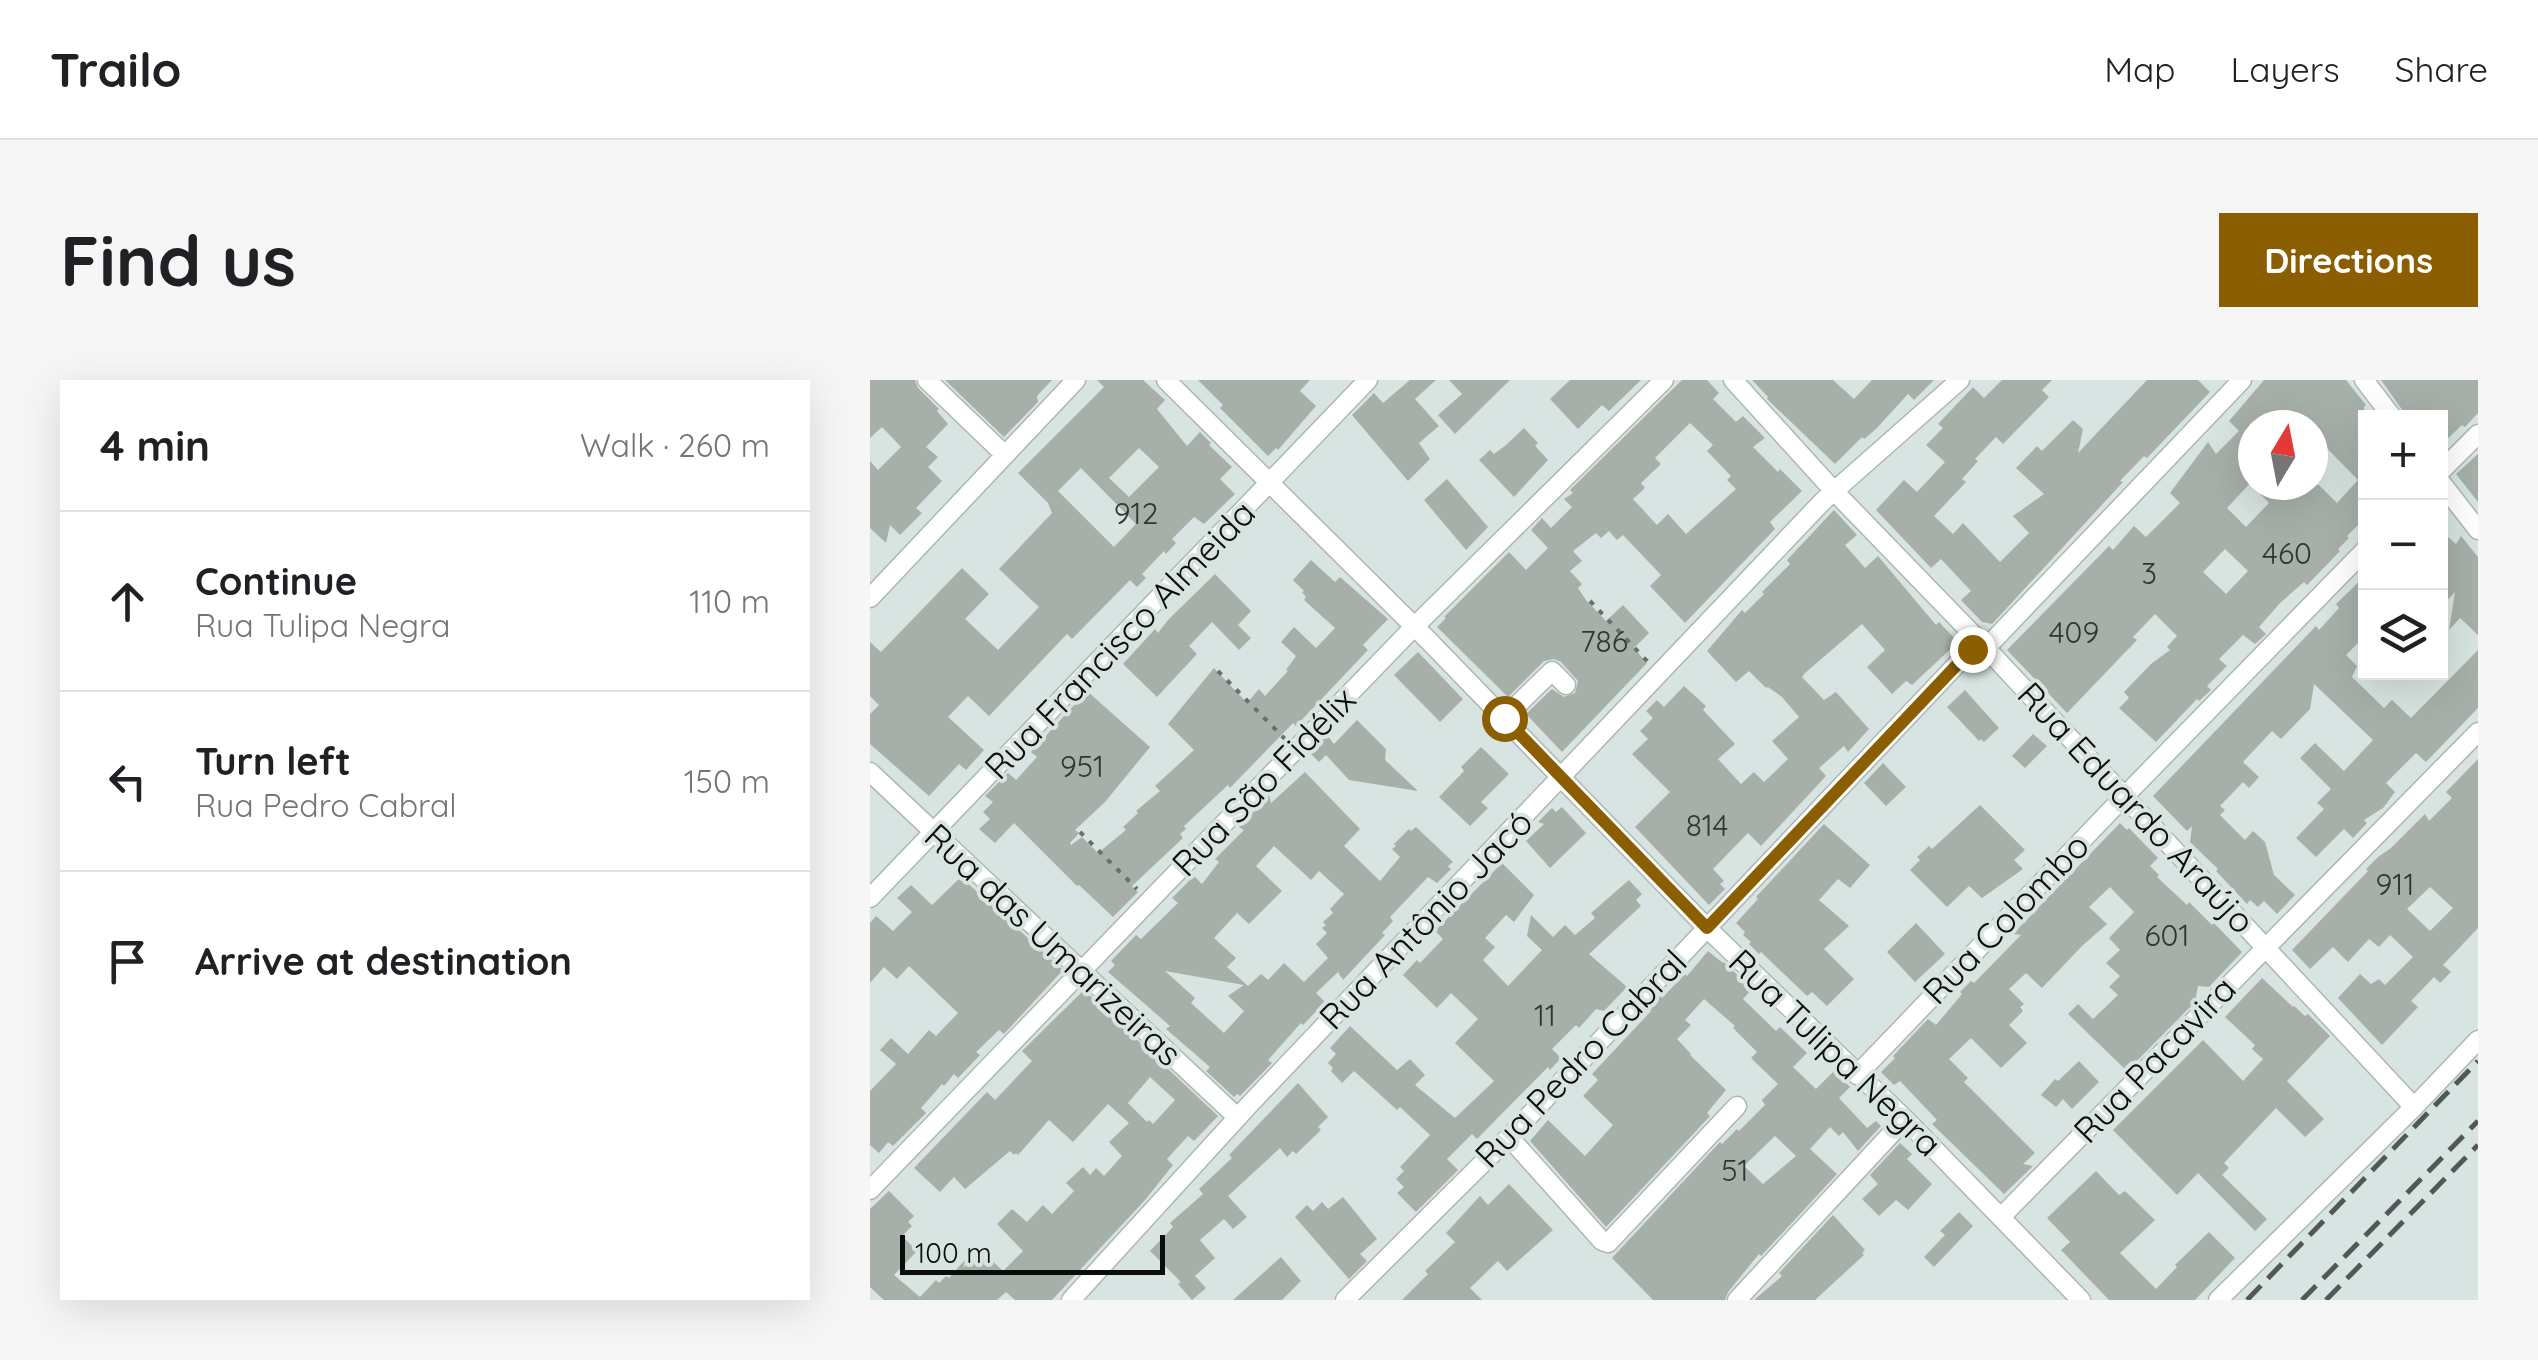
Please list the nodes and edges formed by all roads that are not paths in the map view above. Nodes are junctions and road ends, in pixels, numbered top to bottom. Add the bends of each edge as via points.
1 (927, 380) edge
2 (1076, 380) edge
3 (1166, 380) edge
4 (1368, 380) edge
5 (1664, 380) edge
6 (1733, 380) edge
7 (1960, 380) edge
8 (2242, 380) edge
9 (2364, 380) edge
10 (2386, 410) edge
11 (2478, 434) edge
12 (1005, 455) junction
13 (2448, 464) edge
14 (1270, 482) junction
15 (2448, 491) edge
16 (1834, 492) junction
17 (2478, 530) edge
18 (2358, 557) edge
19 (870, 598) edge
20 (1414, 626) junction
21 (1983, 645) junction
22 (1566, 685) dead end
23 (1504, 718) junction
24 (2478, 732) edge
25 (870, 772) edge
26 (1562, 778) junction
27 (2123, 797) junction
28 (934, 834) junction
29 (870, 898) edge
30 (1707, 928) junction
31 (2266, 946) junction
32 (1083, 971) junction
33 (2478, 1040) edge
34 (1857, 1075) junction
35 (1737, 1106) dead end
36 (2414, 1107) junction
37 (1238, 1117) junction
38 (1905, 1119) junction
39 (1509, 1137) junction
40 (870, 1190) edge
41 (2001, 1218) junction
42 (1071, 1300) edge
43 (1345, 1300) edge
44 (1737, 1300) edge
45 (2082, 1300) edge
46 (2218, 1300) edge

1 - 12 street
2 - 12 street
3 - 14 street, Rua Tulipa Negra
4 - 14 street, Rua Francisco Almeida
5 - 20 street, Rua São Fidélix
6 - 16 street, Rua Eduardo Araújo
7 - 16 street, Rua Antônio Jacó
8 - 21 street, Rua Pedro Cabral
9 - 10 street
11 - 13 street
12 - 19 street
14 - 20 street, Rua Tulipa Negra
14 - 28 street, Rua Francisco Almeida
15 - 17 street
16 - 21 street, Rua Eduardo Araújo
16 - 26 street, Rua Antônio Jacó
18 - 27 street, Rua Colombo
20 - 23 street, Rua Tulipa Negra
20 - 32 street, Rua São Fidélix
21 - 27 street, Rua Eduardo Araújo
21 - 30 street, Rua Pedro Cabral
22 - 23 street via 1552,671
23 - 26 street, Rua Tulipa Negra
24 - 31 street, Rua Pacavira
25 - 28 street, Rua das Umarizeiras
26 - 30 street, Rua Tulipa Negra
26 - 37 street, Rua Antônio Jacó
27 - 31 street, Rua Eduardo Araújo
27 - 34 street, Rua Colombo
28 - 29 street, Rua Francisco Almeida
28 - 32 street, Rua das Umarizeiras
30 - 34 street, Rua Tulipa Negra
30 - 39 street, Rua Pedro Cabral
31 - 36 street, Rua Eduardo Araújo
31 - 41 street, Rua Pacavira
32 - 37 street, Rua das Umarizeiras
32 - 40 street, Rua São Fidélix
33 - 36 street
34 - 38 street, Rua Tulipa Negra
35 - 39 street via 1608,1243
36 - 46 street
37 - 42 street, Rua Antônio Jacó
38 - 41 street, Rua Tulipa Negra
38 - 44 street
39 - 43 street, Rua Pedro Cabral
41 - 45 street, Rua Tulipa Negra

